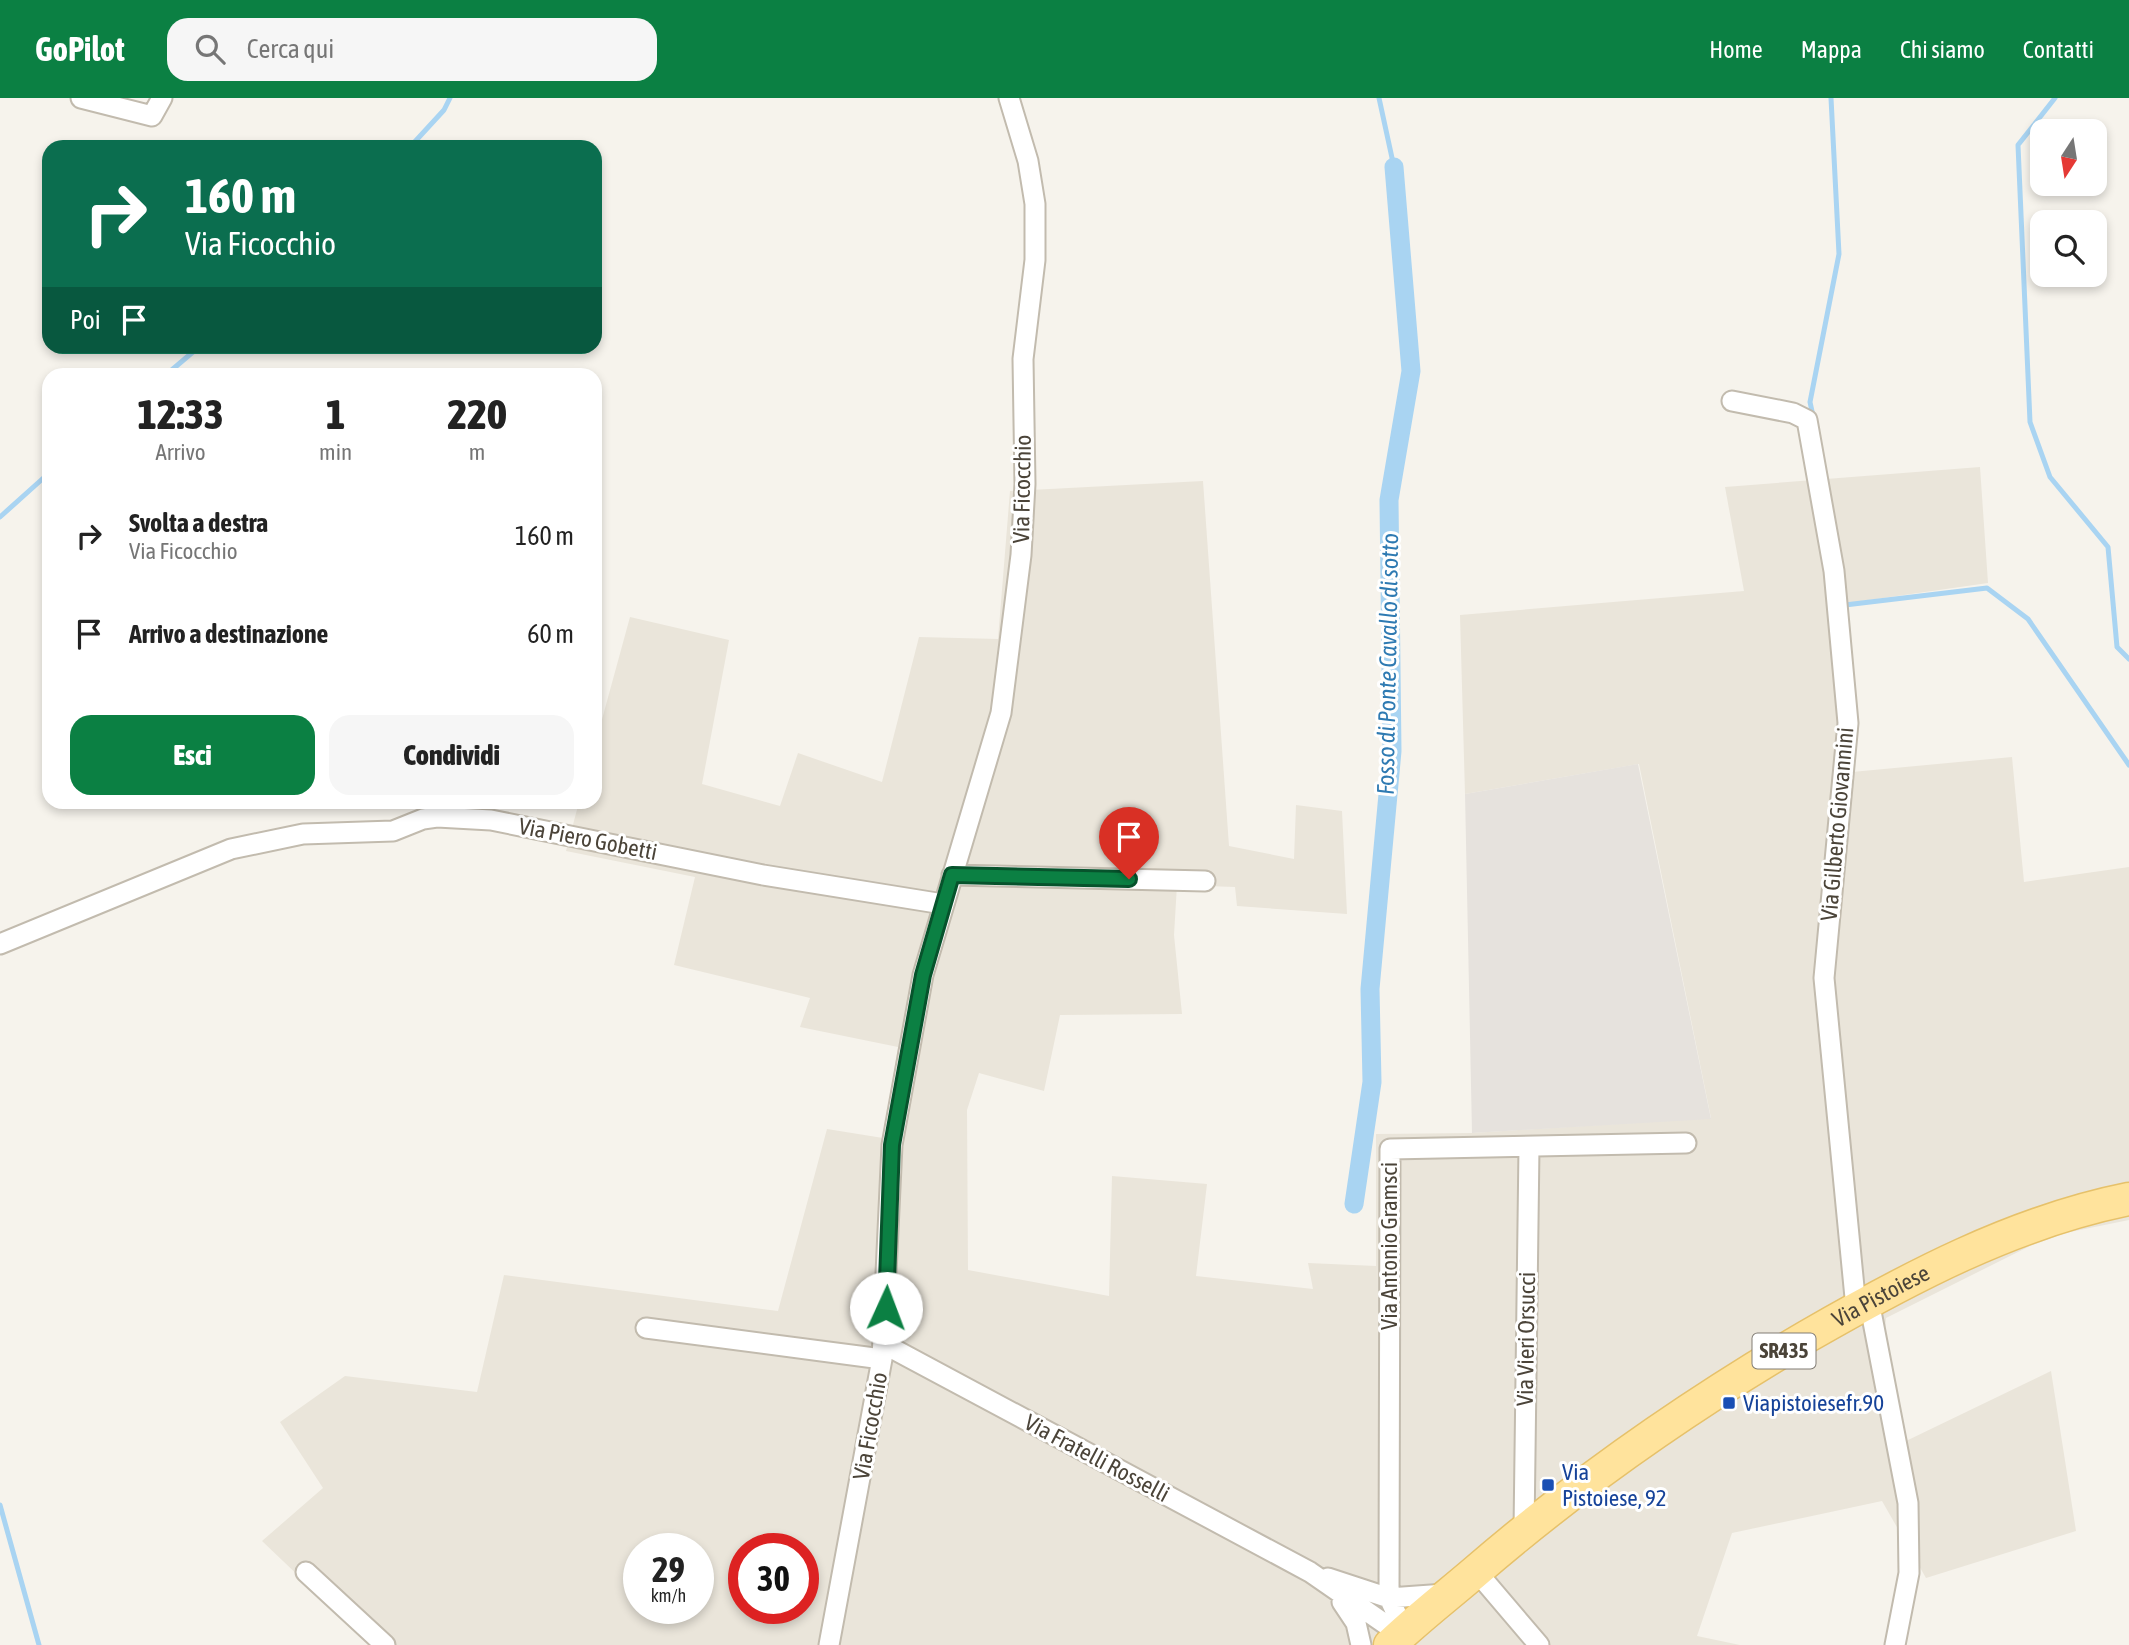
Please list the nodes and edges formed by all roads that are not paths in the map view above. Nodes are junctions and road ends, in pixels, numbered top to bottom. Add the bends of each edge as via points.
1 (81, 98) edge
2 (162, 98) edge
3 (1009, 98) edge
4 (1732, 401) dead end
5 (952, 875) junction
6 (1205, 881) dead end
7 (943, 904) junction
8 (0, 944) edge
9 (1686, 1143) dead end
10 (1529, 1147) junction
11 (2129, 1199) edge
12 (1863, 1305) junction
13 (646, 1328) dead end
14 (883, 1351) junction
15 (1524, 1530) junction
16 (1476, 1571) junction
17 (306, 1572) dead end
18 (1310, 1572) junction
19 (1449, 1594) junction
20 (1389, 1598) junction
21 (1396, 1640) edge
22 (385, 1645) edge
23 (830, 1645) edge
24 (1361, 1645) edge
25 (1539, 1645) edge
26 (1895, 1645) edge

1 - 2 street via 152,116
3 - 5 street, Via Ficocchio via 1035,204 1035,260 1023,359 1021,555 1000,713
4 - 12 street, Via Gilberto Giovannini via 1807,420 1834,571 1847,723 1824,978
5 - 6 street
5 - 7 street, Via Ficocchio
7 - 8 street, Via Piero Gobetti via 763,875 491,820 438,817 393,831 303,834 231,849
7 - 14 street, Via Ficocchio via 923,975 892,1145
9 - 10 street, Via Antonio Gramsci
10 - 15 street, Via Vieri Orsucci
10 - 20 street, Via Antonio Gramsci via 1390,1149
11 - 12 main road, Via Pistoiese / SR435 via 2034,1224
12 - 15 main road, Via Pistoiese / SR435 via 1676,1418
12 - 26 street via 1908,1503 1909,1573
13 - 14 street
14 - 18 street, Via Fratelli Rosselli
14 - 23 street, Via Ficocchio
15 - 16 main road, Via Pistoiese / SR435
16 - 19 main road, Via Pistoiese / SR435
16 - 25 street
17 - 22 street
18 - 20 street, Via Fratelli Rosselli
18 - 21 street, Via Fratelli Rosselli
18 - 24 street, Via Fratelli Rosselli via 1340,1599 1356,1623
19 - 20 street, Via Fratelli Rosselli
19 - 21 main road, Via Pistoiese / SR435
20 - 21 street via 1399,1619

